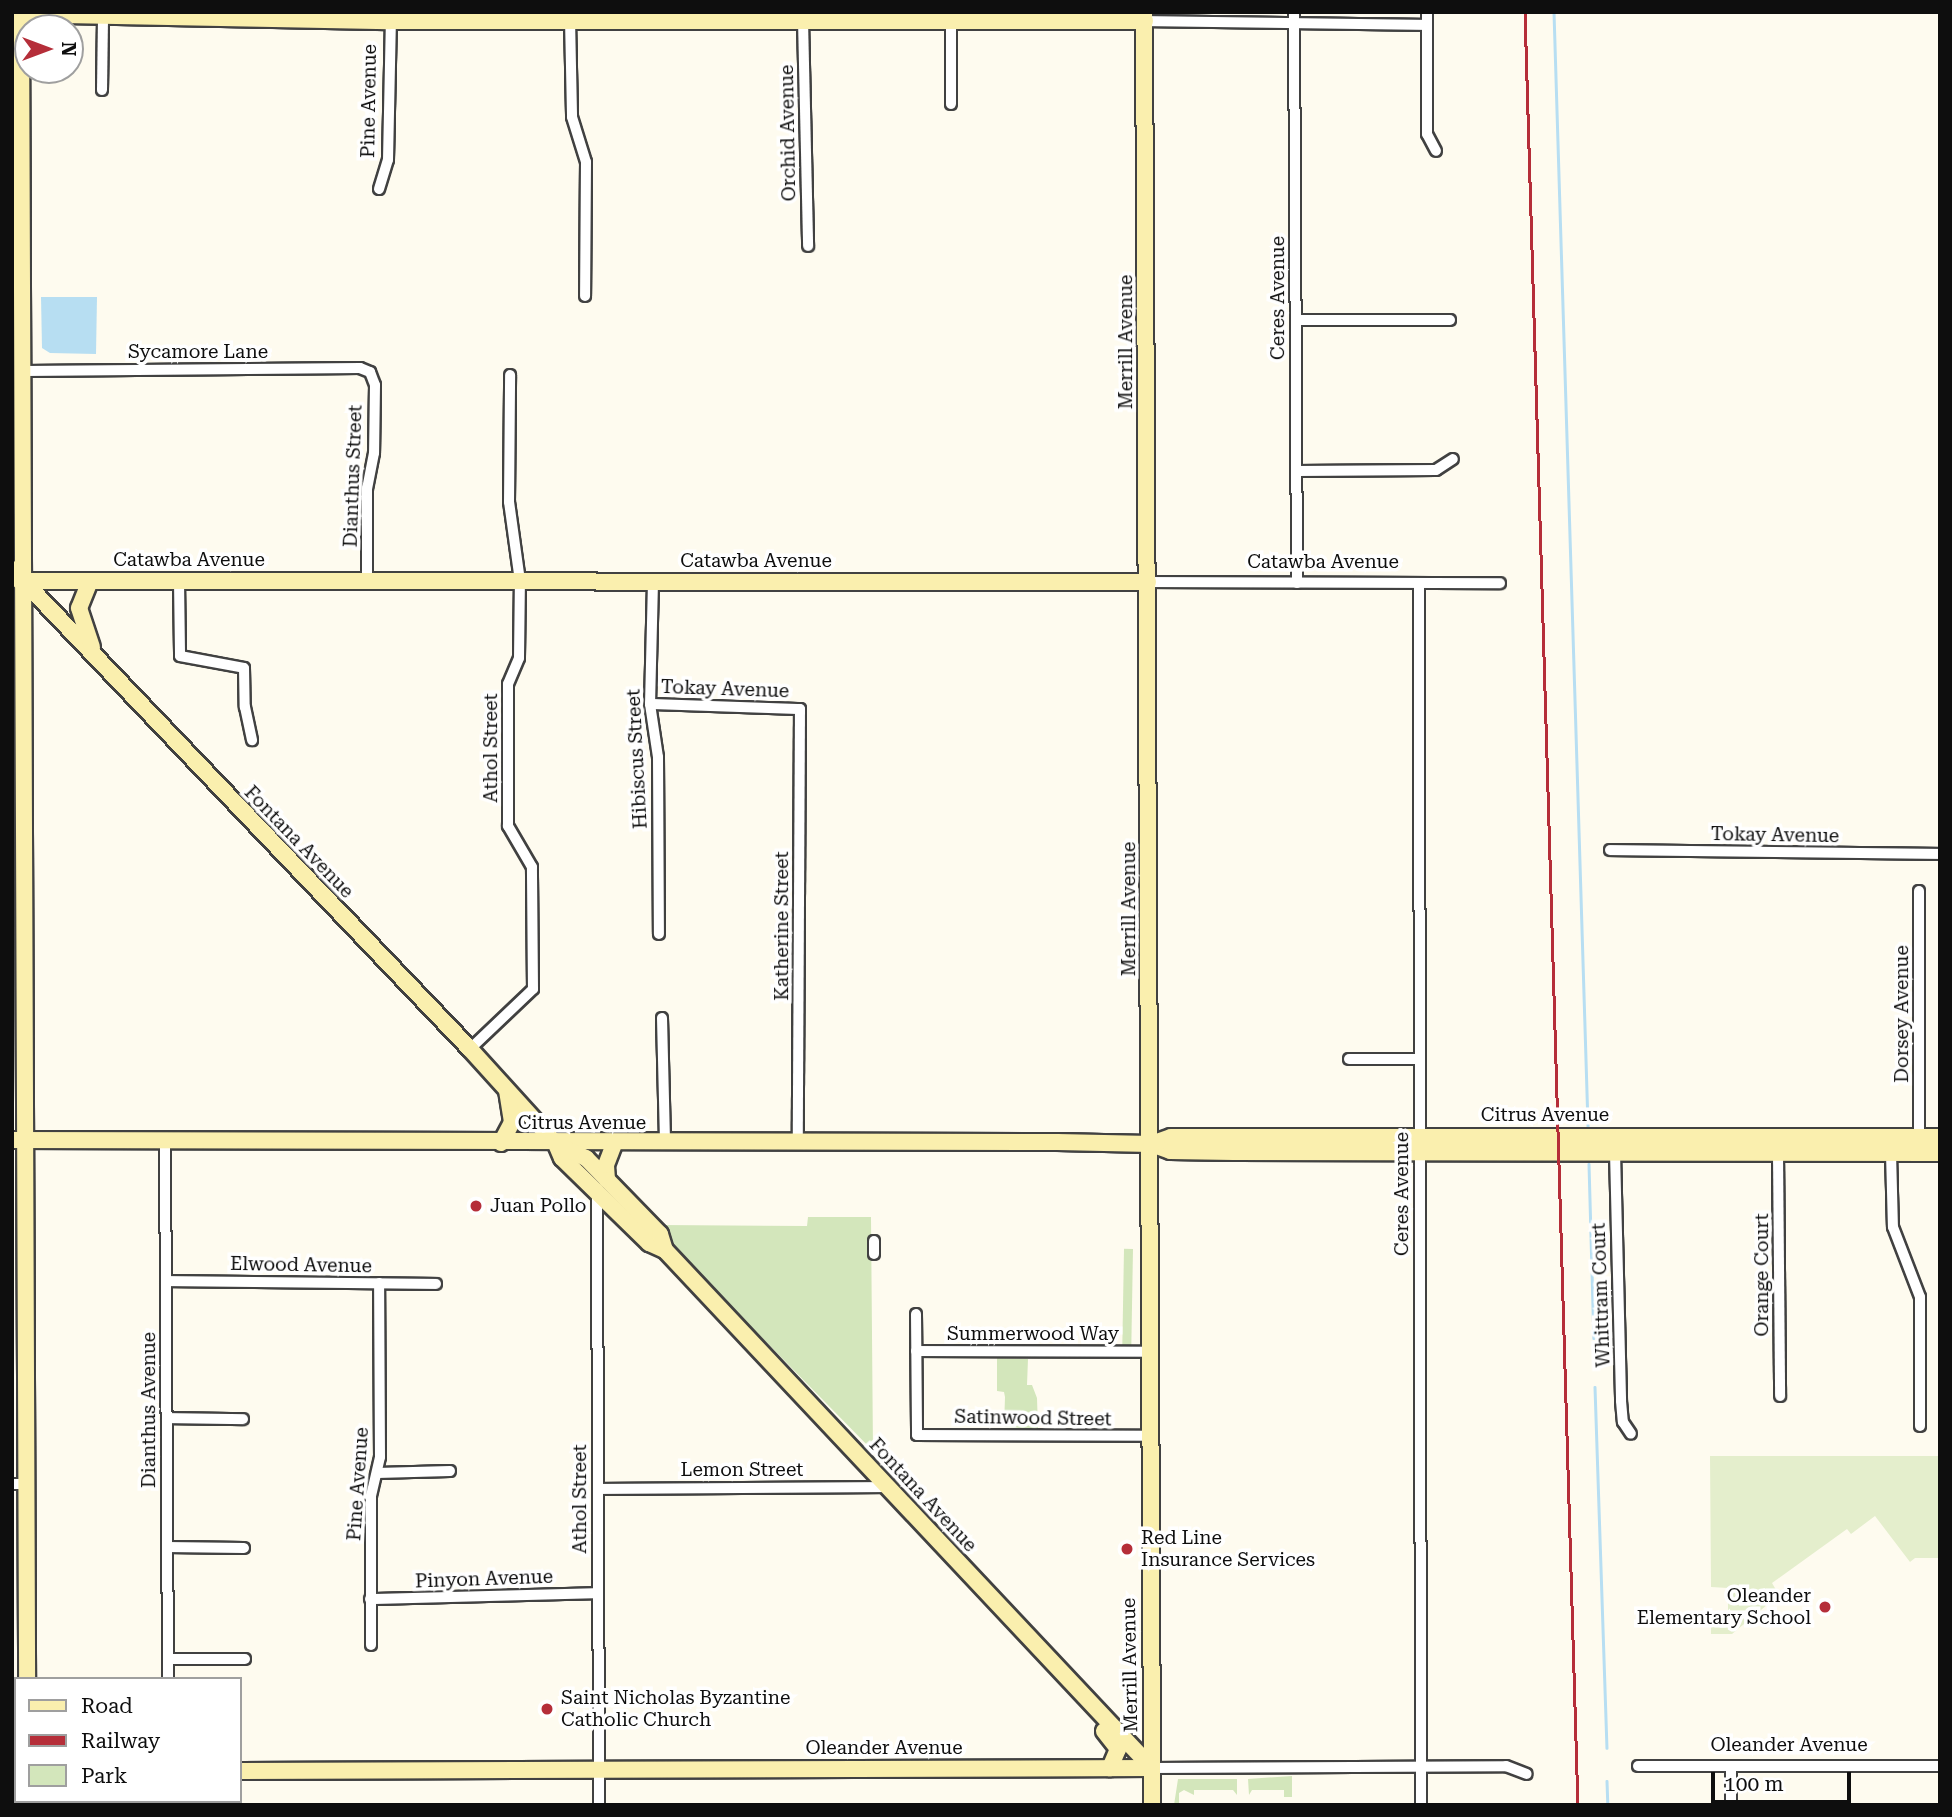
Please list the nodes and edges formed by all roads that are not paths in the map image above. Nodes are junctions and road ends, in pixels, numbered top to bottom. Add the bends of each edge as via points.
1 (1427, 12) edge
2 (84, 16) edge
3 (103, 16) junction
4 (512, 16) edge
5 (654, 16) edge
6 (1294, 16) edge
7 (391, 17) edge
8 (1144, 17) edge
9 (570, 19) junction
10 (803, 20) junction
11 (951, 23) junction
12 (1427, 25) junction
13 (19, 84) edge
14 (102, 90) dead end
15 (951, 104) dead end
16 (1436, 151) dead end
17 (379, 189) dead end
18 (808, 246) dead end
19 (585, 296) dead end
20 (1296, 320) junction
21 (1450, 320) dead end
22 (25, 371) junction
23 (370, 372) joint
24 (510, 375) dead end
25 (1453, 459) dead end
26 (1297, 471) junction
27 (12, 569) edge
28 (18, 581) edge
29 (90, 581) junction
30 (179, 581) junction
31 (367, 581) junction
32 (520, 581) junction
33 (653, 582) junction
34 (1148, 582) junction
35 (1297, 583) junction
36 (1419, 583) junction
37 (1500, 583) dead end
38 (95, 656) junction
39 (16, 698) edge
40 (650, 704) junction
41 (800, 709) joint
42 (252, 740) dead end
43 (1610, 850) dead end
44 (1940, 854) edge
45 (1919, 891) dead end
46 (659, 934) dead end
47 (662, 1018) dead end
48 (470, 1049) junction
49 (1349, 1059) dead end
50 (1419, 1059) junction
51 (507, 1091) junction
52 (1919, 1137) junction
53 (1940, 1137) edge
54 (18, 1141) edge
55 (165, 1141) junction
56 (501, 1143) junction
57 (556, 1144) junction
58 (614, 1144) junction
59 (665, 1144) junction
60 (798, 1144) junction
61 (1151, 1144) junction
62 (1420, 1144) junction
63 (1588, 1145) junction
64 (1615, 1153) junction
65 (1778, 1153) junction
66 (1891, 1153) junction
67 (1940, 1153) edge
68 (602, 1186) junction
69 (874, 1241) dead end
70 (874, 1254) dead end
71 (166, 1282) junction
72 (379, 1283) junction
73 (436, 1284) dead end
74 (916, 1314) dead end
75 (916, 1350) junction
76 (1150, 1352) junction
77 (1780, 1396) dead end
78 (167, 1418) junction
79 (243, 1419) dead end
80 (1920, 1426) dead end
81 (1631, 1434) dead end
82 (1149, 1436) junction
83 (450, 1471) dead end
84 (377, 1473) junction
85 (19, 1484) edge
86 (887, 1487) junction
87 (598, 1489) junction
88 (167, 1548) junction
89 (244, 1548) dead end
90 (598, 1593) junction
91 (370, 1599) junction
92 (371, 1645) dead end
93 (168, 1659) junction
94 (245, 1659) dead end
95 (27, 1677) edge
96 (168, 1677) edge
97 (1094, 1706) junction
98 (1638, 1766) dead end
99 (1731, 1766) junction
100 (1940, 1766) edge
101 (1421, 1767) junction
102 (1110, 1768) junction
103 (1152, 1768) junction
104 (599, 1769) junction
105 (242, 1771) edge
106 (1527, 1774) dead end
107 (599, 1805) edge
108 (1152, 1805) edge
109 (1421, 1805) edge
110 (1731, 1805) edge

1 - 12 street
2 - 3 main road
3 - 7 main road
3 - 14 street
4 - 7 main road
4 - 9 main road
5 - 9 main road
5 - 10 main road
6 - 8 street
6 - 12 street
6 - 20 street, Ceres Avenue
7 - 17 street, Pine Avenue via 388,160
8 - 11 main road
8 - 34 main road, Merrill Avenue
9 - 19 street via 572,117 586,162
10 - 11 main road
10 - 18 street, Orchid Avenue
11 - 15 street
12 - 16 street via 1427,134
13 - 22 main road
20 - 21 street
20 - 26 street, Ceres Avenue
22 - 23 street, Sycamore Lane via 360,368
22 - 28 main road
23 - 31 street, Dianthus Street via 375,385 374,453 367,488
24 - 32 street, Athol Street via 509,502
25 - 26 street via 1436,470
26 - 35 street, Ceres Avenue
27 - 28 main road, Fontana Avenue
28 - 29 main road, Catawba Avenue
28 - 38 main road, Fontana Avenue
28 - 39 main road
29 - 30 main road, Catawba Avenue
29 - 38 main road via 79,608
30 - 31 main road, Catawba Avenue
30 - 42 street via 180,656 244,668
31 - 32 main road, Catawba Avenue
32 - 33 main road, Catawba Avenue
32 - 48 street, Athol Street via 519,658 508,684 509,826 532,867 533,989
33 - 34 main road, Catawba Avenue
33 - 40 street, Hibiscus Street
34 - 35 street, Catawba Avenue
34 - 61 main road, Merrill Avenue
35 - 36 street, Catawba Avenue
36 - 37 street, Catawba Avenue
36 - 50 street, Ceres Avenue
38 - 48 main road, Fontana Avenue
39 - 54 main road
40 - 41 street, Tokay Avenue
40 - 46 street, Hibiscus Street via 658,757
41 - 60 street, Katherine Street
43 - 44 street, Tokay Avenue
45 - 52 street, Dorsey Avenue
47 - 59 street
48 - 51 main road, Fontana Avenue
49 - 50 street
50 - 62 street, Ceres Avenue
51 - 56 main road via 512,1122
51 - 57 main road, Fontana Avenue
52 - 53 main road, Citrus Avenue
52 - 63 main road, Citrus Avenue
54 - 55 main road, Citrus Avenue
54 - 85 main road
55 - 56 main road, Citrus Avenue
55 - 71 street, Dianthus Avenue
56 - 57 main road, Citrus Avenue
57 - 58 main road, Citrus Avenue
57 - 68 main road, Fontana Avenue via 586,1158
58 - 59 main road, Citrus Avenue
58 - 68 main road
59 - 60 main road, Citrus Avenue
60 - 61 main road, Citrus Avenue
61 - 62 main road, Citrus Avenue via 1196,1152
61 - 76 main road, Merrill Avenue
62 - 63 main road, Citrus Avenue
62 - 101 street, Ceres Avenue
63 - 64 main road, Citrus Avenue
64 - 65 main road, Citrus Avenue
64 - 81 street, Whittram Court via 1621,1401 1623,1422
65 - 66 main road, Citrus Avenue
65 - 77 street, Orange Court
66 - 67 main road, Citrus Avenue
66 - 80 street via 1893,1227 1920,1297
68 - 86 main road, Fontana Avenue via 660,1234 665,1250
68 - 87 street, Athol Street
69 - 70 street
71 - 72 street, Elwood Avenue
71 - 78 street, Dianthus Avenue
72 - 73 street, Elwood Avenue
72 - 84 street, Pine Avenue
74 - 75 street
75 - 76 street, Summerwood Way
75 - 82 street, Satinwood Street via 917,1435
76 - 82 main road, Merrill Avenue
78 - 79 street
78 - 88 street, Dianthus Avenue
82 - 103 main road, Merrill Avenue
83 - 84 street
84 - 91 street, Pine Avenue via 371,1496
85 - 95 main road
86 - 87 street, Lemon Street
86 - 97 main road, Fontana Avenue
87 - 90 street, Athol Street
88 - 89 street
88 - 93 street, Dianthus Avenue
90 - 91 street, Pinyon Avenue
90 - 104 street, Athol Street
91 - 92 street, Pine Avenue
93 - 94 street
93 - 96 street, Dianthus Avenue
97 - 102 main road via 1097,1720 1118,1749
97 - 103 main road, Fontana Avenue
98 - 99 street, Oleander Avenue
99 - 100 street, Oleander Avenue
99 - 110 street
101 - 103 street, Oleander Avenue
101 - 106 street, Oleander Avenue via 1506,1766
101 - 109 street, Ceres Avenue
102 - 103 main road, Oleander Avenue
102 - 104 main road, Oleander Avenue
103 - 108 main road, Merrill Avenue
104 - 105 main road, Oleander Avenue
104 - 107 street, Athol Street

